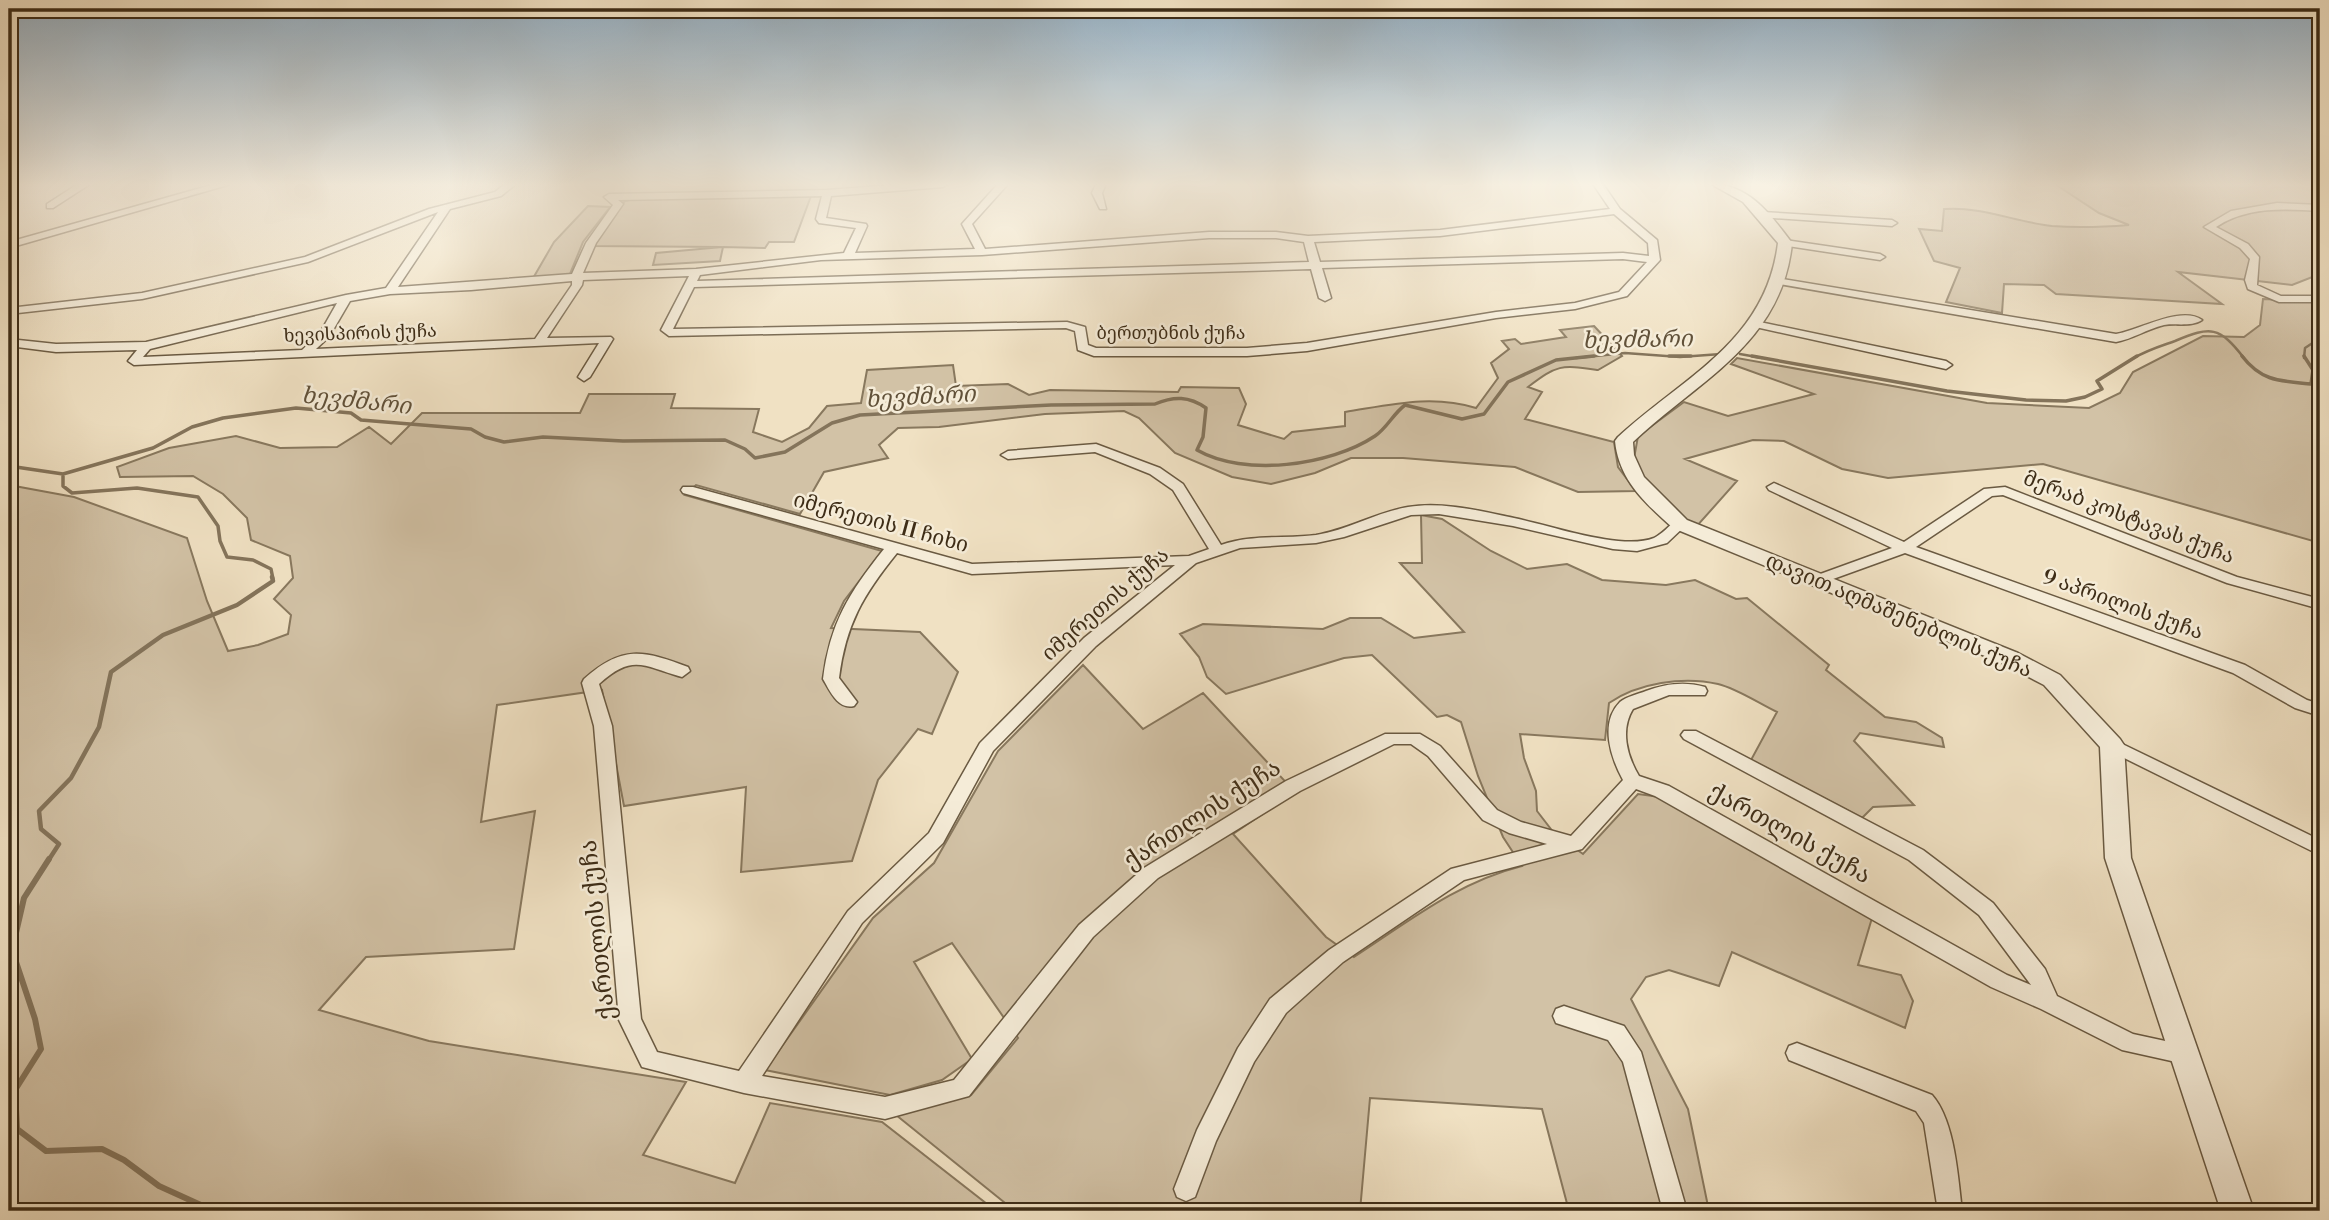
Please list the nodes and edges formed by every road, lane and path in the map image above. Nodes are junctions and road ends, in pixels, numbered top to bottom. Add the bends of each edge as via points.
1 (361, 241) edge
2 (424, 241) edge
3 (592, 241) edge
4 (855, 241) edge
5 (976, 241) edge
6 (1130, 241) edge
7 (1309, 241) edge
8 (1652, 241) edge
9 (2235, 241) edge
10 (1785, 243) joint
11 (982, 252) junction
12 (848, 256) junction
13 (1880, 257) dead end
14 (1655, 260) junction
15 (1315, 266) junction
16 (576, 277) junction
17 (693, 278) junction
18 (1777, 281) junction
19 (390, 290) junction
20 (346, 298) junction
21 (1325, 298) dead end
22 (2320, 299) edge
23 (9, 311) edge
24 (2196, 320) dead end
25 (1755, 324) junction
26 (539, 342) junction
27 (9, 343) edge
28 (146, 346) junction
29 (306, 352) junction
30 (1946, 365) dead end
31 (584, 377) dead end
32 (1008, 455) dead end
33 (1774, 487) dead end
34 (688, 490) dead end
35 (1680, 524) junction
36 (894, 547) junction
37 (1905, 548) junction
38 (1218, 551) junction
39 (1191, 559) junction
40 (1817, 580) junction
41 (2320, 604) edge
42 (682, 671) dead end
43 (1699, 691) dead end
44 (848, 702) dead end
45 (2320, 710) edge
46 (1690, 735) dead end
47 (2112, 745) junction
48 (1633, 781) junction
49 (1575, 844) junction
50 (2320, 848) edge
51 (2049, 1002) junction
52 (1564, 1016) dead end
53 (1797, 1053) dead end
54 (2185, 1054) junction
55 (744, 1083) junction
56 (1186, 1189) dead end
57 (1675, 1211) edge
58 (1950, 1211) edge
59 (2238, 1211) edge

1 - 23 street via 201,285
2 - 19 street
3 - 16 street
4 - 12 street
5 - 11 street
6 - 11 street
7 - 15 street
8 - 14 street
9 - 22 street via 2255,259 2252,287 2279,299
10 - 13 street
10 - 18 street, დავით აღმაშენებლის ქუჩა via 1785,263
11 - 12 street
12 - 17 street
14 - 15 street via 1623,256
14 - 17 street, ბერთუბნის ქუჩა via 1623,294 1604,301 1307,347 1247,352 1094,352 1082,346 1081,330 1067,325 673,334 667,330
15 - 17 street
15 - 21 street
16 - 17 street
16 - 19 street
16 - 26 street via 577,285
18 - 24 street via 2116,338 2161,323
18 - 25 street, დავით აღმაშენებლის ქუჩა
19 - 20 street
20 - 28 street
20 - 29 street via 325,335
25 - 30 street
25 - 35 street, დავით აღმაშენებლის ქუჩა via 1737,347 1653,412 1624,441 1625,462 1634,478
26 - 29 street, ხევისპირის ქუჩა
26 - 31 street, ხევისპირის ქუჩა via 607,339
27 - 28 street via 55,348
28 - 29 street, ხევისპირის ქუჩა via 134,361
32 - 38 street via 1096,448 1155,471 1178,487
33 - 37 street, 9 აპრილის ქუჩა
34 - 36 street, იმერეთის II ჩიხი
35 - 38 street, იმერეთის ქუჩა via 1662,540 1637,547 1439,510 1409,511 1344,534 1238,544
35 - 40 street, დავით აღმაშენებლის ქუჩა
36 - 39 street, იმერეთის II ჩიხი via 972,569
36 - 44 street via 854,598 839,628 831,679
37 - 40 street, მერაბ კოსტავას ქუჩა
37 - 41 street, მერაბ კოსტავას ქუჩა via 1989,492 2005,491 2232,580
37 - 45 street, 9 აპრილის ქუჩა via 2239,669
38 - 39 street, იმერეთის ქუჩა
39 - 55 street, იმერეთის ქუჩა via 1090,642 986,747 936,838 855,917
40 - 47 street, დავით აღმაშენებლის ქუჩა via 2010,658 2053,681
42 - 55 street, ქართლის ქუჩა via 646,656 628,656 609,664 590,683 603,726 630,1020 650,1060
43 - 48 street via 1668,689 1623,710 1617,729 1621,764
46 - 51 street via 1916,855 1986,909 2037,975
47 - 50 street
47 - 54 street via 2118,858
48 - 49 street
48 - 51 street, ქართლის ქუჩა via 1662,792 2000,981
49 - 55 street, ქართლის ქუჩა via 1516,828 1490,815 1434,751 1414,738 1391,738 1293,786 1151,873 1086,931 961,1088 885,1108
49 - 56 street via 1458,874 1336,956 1278,1006 1246,1055 1205,1138
51 - 54 street, ქართლის ქუჩა via 2130,1044
52 - 57 street via 1616,1033 1633,1059
53 - 58 street via 1924,1103 1933,1112
54 - 59 street

